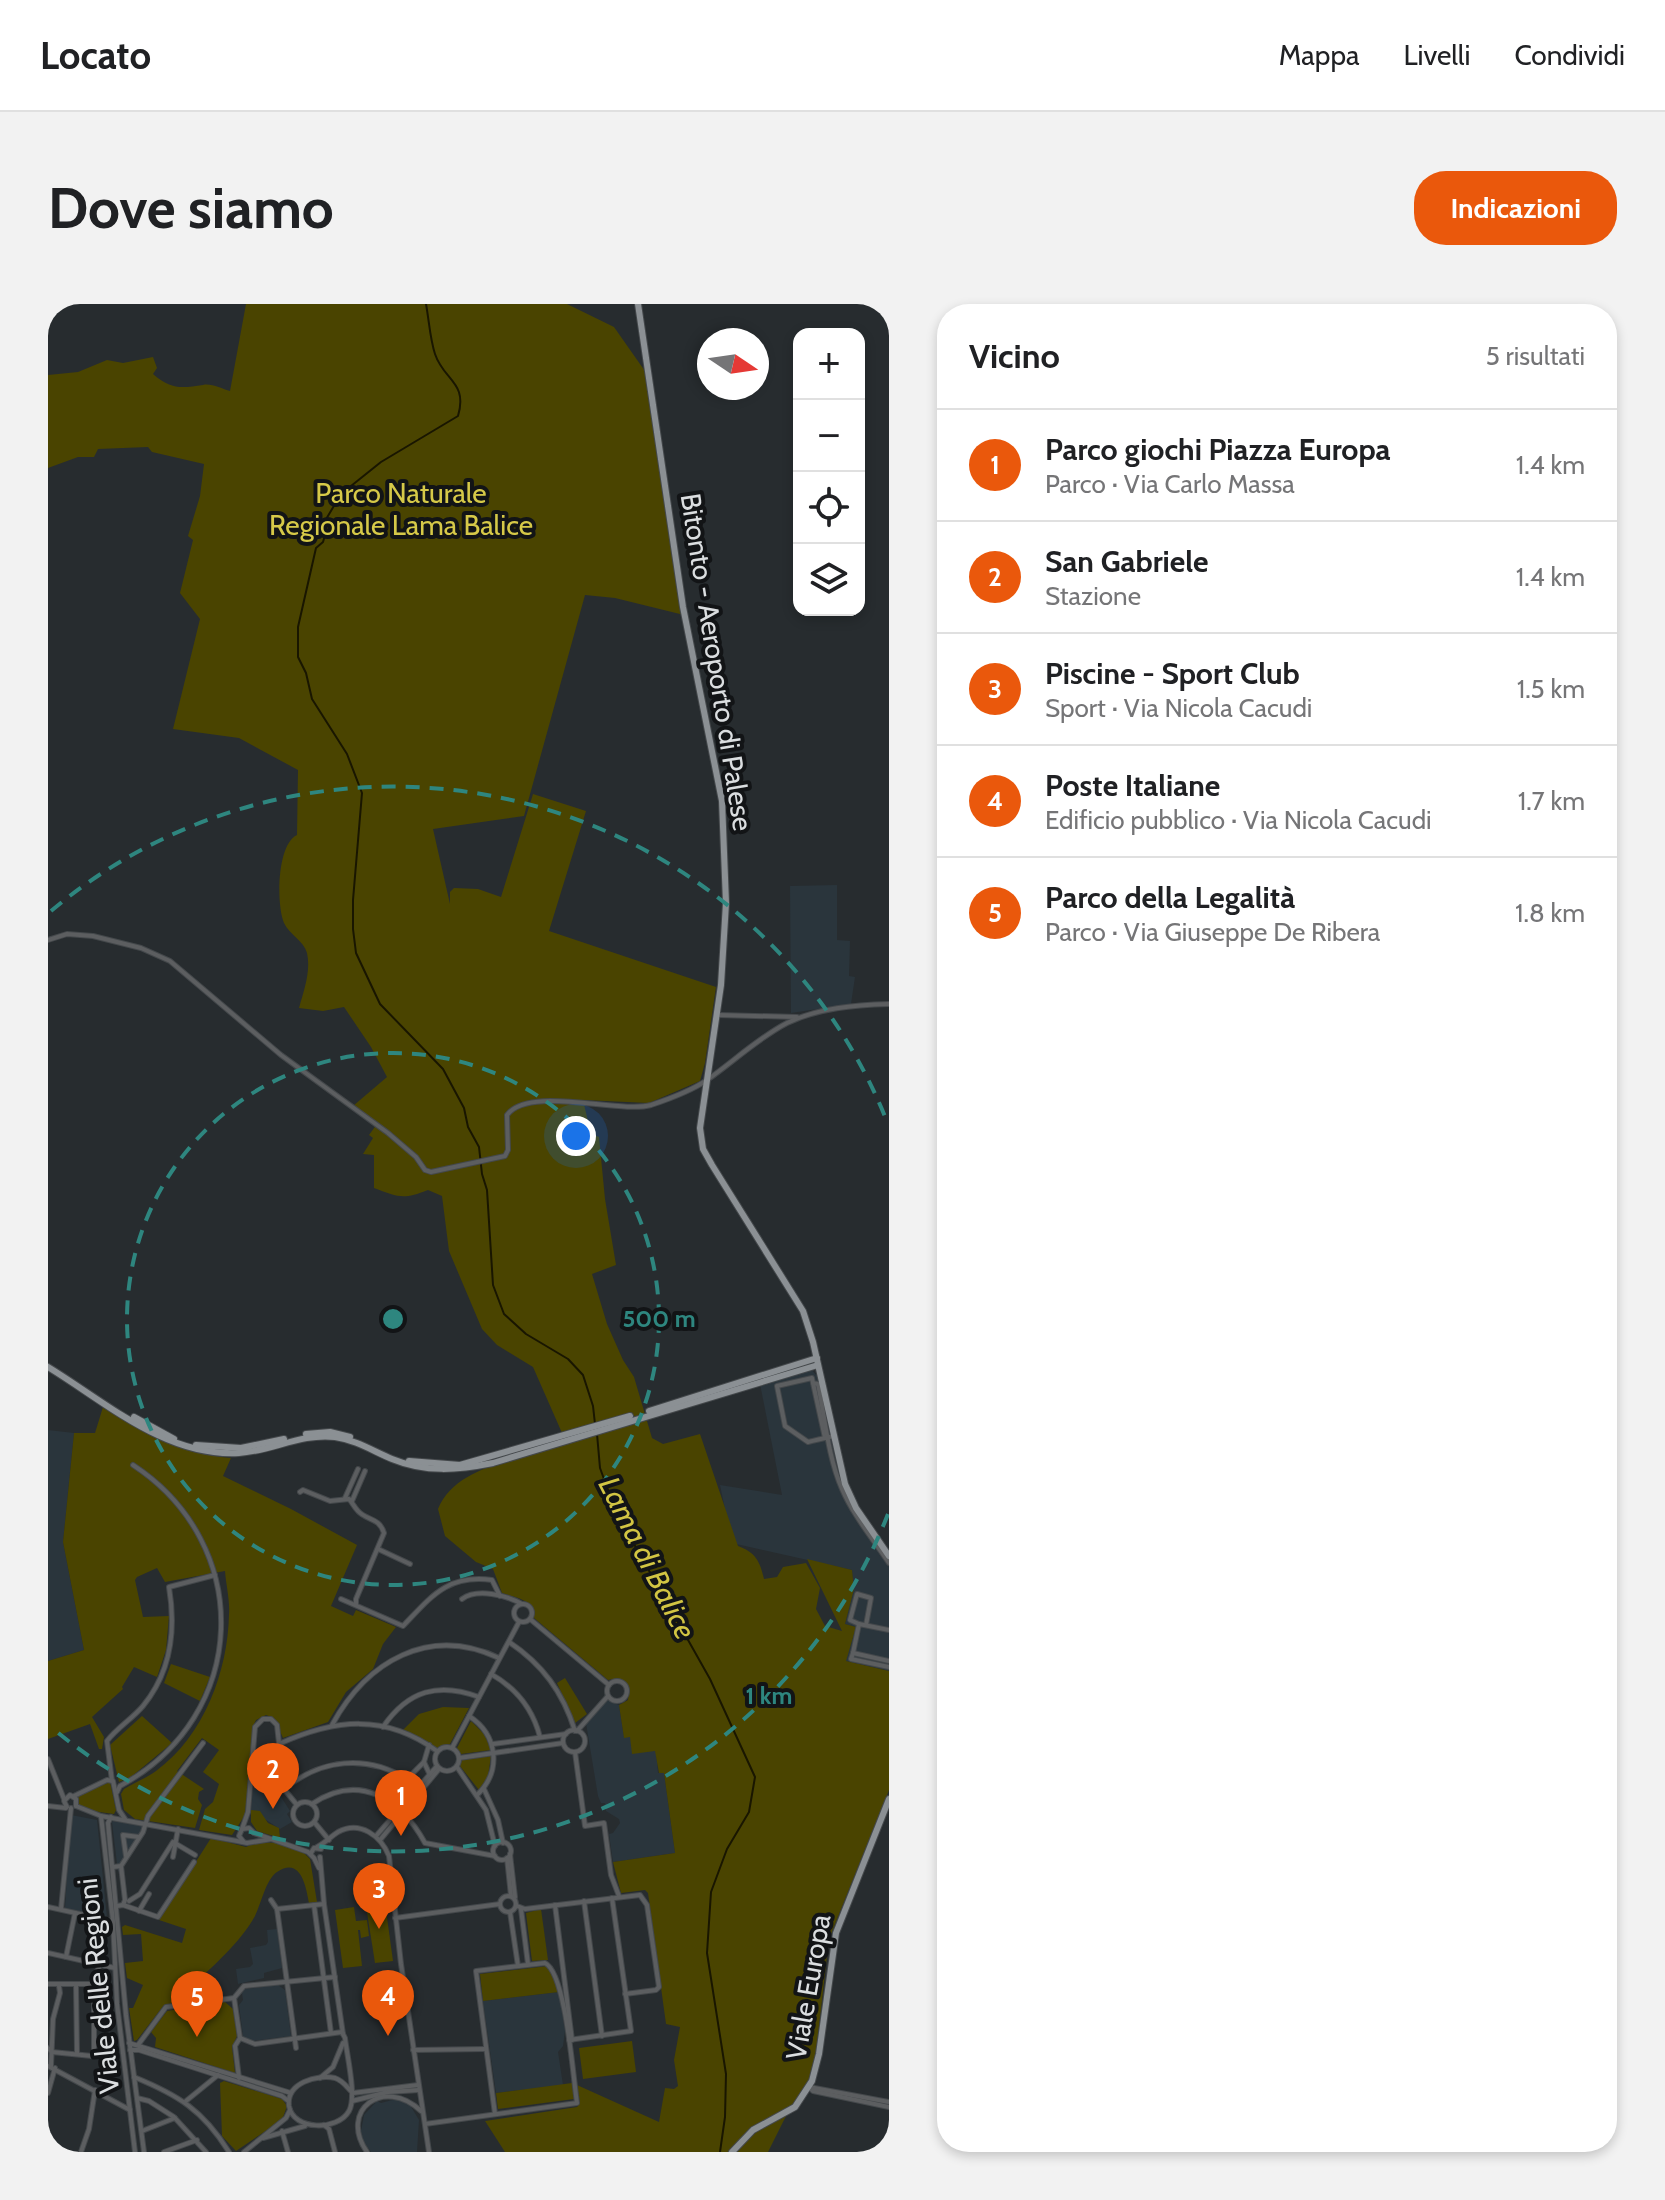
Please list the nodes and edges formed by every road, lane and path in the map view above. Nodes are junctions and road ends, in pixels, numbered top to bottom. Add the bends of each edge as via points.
1 (638, 304) edge
2 (48, 940) edge
3 (889, 1004) edge
4 (717, 1015) junction
5 (799, 1018) junction
6 (707, 1080) junction
7 (818, 1361) junction
8 (48, 1364) edge
9 (829, 1437) junction
10 (133, 1465) dead end
11 (358, 1469) dead end
12 (365, 1471) dead end
13 (300, 1492) dead end
14 (345, 1498) junction
15 (351, 1501) junction
16 (856, 1508) junction
17 (859, 1519) junction
18 (873, 1533) junction
19 (875, 1543) junction
20 (378, 1549) junction
21 (889, 1556) edge
22 (889, 1563) edge
23 (410, 1564) dead end
24 (215, 1575) junction
25 (500, 1596) junction
26 (341, 1599) dead end
27 (462, 1599) dead end
28 (522, 1604) junction
29 (359, 1607) junction
30 (530, 1619) junction
31 (519, 1622) junction
32 (889, 1623) edge
33 (859, 1624) junction
34 (866, 1625) junction
35 (888, 1630) edge
36 (508, 1642) junction
37 (499, 1658) junction
38 (867, 1659) junction
39 (889, 1661) edge
40 (889, 1667) edge
41 (491, 1674) junction
42 (609, 1685) junction
43 (608, 1696) junction
44 (479, 1697) junction
45 (469, 1716) junction
46 (332, 1725) junction
47 (383, 1727) junction
48 (576, 1731) junction
49 (566, 1734) junction
50 (540, 1737) junction
51 (203, 1743) dead end
52 (563, 1743) junction
53 (279, 1744) junction
54 (492, 1744) junction
55 (429, 1745) junction
56 (452, 1748) junction
57 (437, 1751) junction
58 (575, 1752) junction
59 (494, 1753) junction
60 (459, 1758) junction
61 (48, 1759) edge
62 (424, 1762) junction
63 (438, 1767) junction
64 (457, 1767) junction
65 (429, 1775) junction
66 (407, 1779) junction
67 (116, 1786) junction
68 (59, 1789) junction
69 (284, 1789) junction
70 (484, 1789) junction
71 (72, 1795) junction
72 (477, 1795) junction
73 (387, 1799) junction
74 (889, 1799) edge
75 (312, 1804) junction
76 (68, 1805) junction
77 (297, 1805) junction
78 (48, 1806) edge
79 (402, 1809) junction
80 (119, 1810) junction
81 (248, 1812) junction
82 (101, 1816) junction
83 (111, 1817) junction
84 (127, 1821) junction
85 (314, 1822) junction
86 (144, 1823) junction
87 (178, 1829) junction
88 (241, 1831) junction
89 (253, 1831) junction
90 (139, 1837) junction
91 (228, 1838) junction
92 (378, 1838) junction
93 (272, 1839) junction
94 (329, 1840) junction
95 (243, 1841) junction
96 (251, 1842) junction
97 (176, 1843) junction
98 (503, 1843) junction
99 (297, 1846) junction
100 (495, 1846) junction
101 (316, 1847) junction
102 (195, 1855) dead end
103 (495, 1856) junction
104 (508, 1856) junction
105 (173, 1857) dead end
106 (315, 1857) junction
107 (126, 1858) junction
108 (194, 1862) dead end
109 (121, 1866) junction
110 (113, 1867) junction
111 (149, 1894) dead end
112 (619, 1896) junction
113 (612, 1897) junction
114 (513, 1898) junction
115 (271, 1900) dead end
116 (584, 1901) junction
117 (124, 1903) junction
118 (324, 1904) junction
119 (500, 1904) junction
120 (314, 1905) junction
121 (555, 1905) junction
122 (48, 1907) edge
123 (140, 1908) junction
124 (519, 1908) junction
125 (61, 1909) junction
126 (277, 1909) junction
127 (510, 1912) junction
128 (75, 1913) junction
129 (395, 1918) junction
130 (116, 1920) junction
131 (48, 1953) edge
132 (66, 1957) junction
133 (528, 1964) junction
134 (100, 1965) junction
135 (518, 1966) junction
136 (115, 1968) junction
137 (335, 1977) junction
138 (324, 1978) junction
139 (286, 1981) junction
140 (48, 1984) edge
141 (76, 1984) junction
142 (91, 1984) junction
143 (59, 1986) junction
144 (625, 1994) junction
145 (234, 1998) junction
146 (48, 2007) edge
147 (55, 2008) junction
148 (126, 2018) junction
149 (118, 2019) junction
150 (342, 2032) junction
151 (331, 2033) junction
152 (602, 2036) junction
153 (240, 2038) junction
154 (294, 2039) junction
155 (570, 2040) junction
156 (129, 2043) junction
157 (138, 2045) junction
158 (296, 2048) dead end
159 (486, 2049) junction
160 (50, 2050) edge
161 (130, 2050) junction
162 (413, 2050) junction
163 (77, 2053) junction
164 (158, 2054) junction
165 (166, 2056) junction
166 (51, 2067) edge
167 (218, 2075) junction
168 (134, 2077) junction
169 (239, 2078) junction
170 (319, 2079) junction
171 (418, 2087) junction
172 (809, 2087) junction
173 (95, 2090) junction
174 (350, 2092) junction
175 (48, 2093) edge
176 (291, 2093) junction
177 (137, 2098) junction
178 (288, 2101) junction
179 (352, 2101) junction
180 (186, 2102) junction
181 (889, 2105) edge
182 (130, 2110) junction
183 (290, 2110) junction
184 (423, 2113) junction
185 (495, 2114) junction
186 (175, 2118) junction
187 (335, 2122) junction
188 (279, 2124) junction
189 (322, 2124) junction
190 (425, 2124) junction
191 (308, 2126) junction
192 (142, 2131) junction
193 (282, 2131) junction
194 (331, 2136) junction
195 (197, 2140) junction
196 (257, 2141) junction
197 (203, 2151) edge
198 (81, 2152) edge
199 (135, 2152) edge
200 (144, 2152) edge
201 (166, 2152) edge
202 (229, 2152) edge
203 (244, 2152) edge
204 (288, 2152) edge
205 (335, 2152) edge
206 (367, 2152) edge
207 (429, 2152) edge
208 (732, 2152) edge

1 - 4 main road, Bitonto - Aeroporto di Palese via 683,607 722,801 726,903
2 - 6 street via 67,934 93,936 170,961 433,1172 505,1156 507,1115 515,1107 558,1102 646,1106
3 - 5 street
4 - 5 street
4 - 6 main road, Bitonto - Aeroporto di Palese
5 - 6 street
6 - 7 main road, Bitonto - Aeroporto di Palese via 700,1128 703,1149 803,1311
7 - 8 main road via 559,1440 445,1465 405,1460 330,1432 241,1448 187,1443
7 - 9 main road, Bitonto - Aeroporto di Palese
9 - 9 street via 818,1384 812,1378 777,1386 785,1426 808,1442
9 - 16 main road, Bitonto - Aeroporto di Palese
9 - 17 street via 842,1488
10 - 24 street via 163,1487 188,1516
11 - 14 street
12 - 15 street
13 - 14 street via 330,1501
14 - 15 street
15 - 20 street via 383,1527
16 - 17 street
16 - 18 main road, Bitonto - Aeroporto di Palese
17 - 19 street
18 - 19 street
18 - 21 main road, Bitonto - Aeroporto di Palese
19 - 22 street
20 - 23 street
20 - 29 street via 356,1599
24 - 67 street via 222,1636 203,1703 173,1747 146,1771
24 - 67 street via 169,1587 169,1653 155,1688 107,1741
25 - 27 street via 476,1593
25 - 28 street
25 - 29 street via 492,1580 458,1582 432,1595 403,1626
26 - 29 street
28 - 30 street via 531,1610
28 - 31 street via 514,1611
30 - 31 street
30 - 42 street
31 - 36 street
32 - 35 street
33 - 34 street
33 - 34 street via 850,1620 857,1594 871,1598
33 - 38 street via 851,1659
34 - 35 street
36 - 37 street
36 - 48 street via 548,1676
37 - 41 street
37 - 46 street via 448,1646 403,1654 367,1677
38 - 39 street
38 - 40 street
41 - 44 street
41 - 50 street via 520,1697
42 - 43 street
42 - 43 street via 619,1681 627,1691 620,1701
43 - 48 street
44 - 45 street
44 - 47 street via 430,1690 401,1705
45 - 54 street
45 - 56 street
46 - 47 street
46 - 53 street
47 - 55 street
48 - 49 street
48 - 58 street via 585,1742
49 - 50 street
49 - 52 street
50 - 54 street
51 - 86 street
52 - 58 street
52 - 59 street
53 - 69 street
53 - 81 street via 275,1721 259,1721
54 - 59 street
55 - 57 street
55 - 62 street
56 - 57 street
56 - 60 street
57 - 63 street
58 - 112 street via 585,1826 604,1823
59 - 60 street
59 - 70 street
60 - 64 street
61 - 68 street
62 - 65 street
62 - 66 street
63 - 64 street
63 - 65 street
63 - 79 street
64 - 72 street
65 - 79 street
66 - 69 street via 376,1765 340,1763 312,1771
66 - 73 street
67 - 71 street via 86,1788
67 - 80 street
68 - 71 street
68 - 76 street
69 - 77 street
70 - 72 street
70 - 98 street
71 - 76 street
71 - 76 street via 77,1800
72 - 100 street
73 - 75 street via 346,1791
73 - 79 street
74 - 172 main road, Viale Europa via 836,1933 819,2054
75 - 77 street
75 - 85 street via 317,1812
76 - 78 street
76 - 82 street
76 - 125 street
77 - 85 street via 293,1815 298,1824
79 - 92 street
79 - 103 street via 425,1843
80 - 83 street
80 - 84 street
81 - 88 street
81 - 89 street
82 - 83 street
82 - 130 street, Viale delle Regioni
83 - 84 street
83 - 110 street, Viale delle Regioni
84 - 86 street
85 - 94 street
86 - 87 street
86 - 90 street
87 - 91 street
87 - 97 street
88 - 89 street
88 - 91 street
88 - 95 street
89 - 93 street
89 - 96 street
90 - 107 street
90 - 107 street via 123,1835
91 - 95 street
92 - 94 street via 350,1829
92 - 129 street via 389,1856
93 - 96 street
93 - 99 street
94 - 101 street
95 - 96 street
97 - 102 street
97 - 105 street
97 - 117 street via 140,1894
98 - 100 street
98 - 104 street via 509,1847
99 - 101 street
99 - 106 street
100 - 103 street
101 - 106 street
101 - 106 street via 322,1851
103 - 104 street
104 - 114 street
106 - 118 street
107 - 109 street
108 - 123 street via 158,1917
109 - 110 street
109 - 117 street
110 - 117 street, Viale delle Regioni
111 - 123 street
112 - 113 street
112 - 144 street via 644,1897 659,1987
113 - 116 street
113 - 144 street
114 - 119 street via 503,1897
114 - 124 street
115 - 126 street
116 - 121 street
116 - 152 street
117 - 123 street
117 - 130 street, Viale delle Regioni
118 - 120 street
118 - 137 street
119 - 127 street
119 - 129 street
120 - 126 street
120 - 138 street
121 - 124 street
121 - 155 street
122 - 125 street
124 - 127 street
124 - 133 street
125 - 128 street
126 - 139 street
127 - 135 street
128 - 130 street
128 - 132 street
129 - 162 street
130 - 136 street, Viale delle Regioni
130 - 148 street, Viale delle Regioni
131 - 132 street
132 - 134 street
133 - 135 street
133 - 155 street via 552,1966
134 - 136 street
134 - 142 street
135 - 159 street via 476,1971
136 - 149 street, Viale delle Regioni
137 - 138 street
137 - 150 street
138 - 139 street
138 - 151 street
139 - 145 street via 244,1986
139 - 154 street
140 - 143 street
141 - 142 street
141 - 143 street
141 - 163 street
142 - 163 street via 94,2051 92,2056
143 - 147 street
144 - 152 street via 631,2031
145 - 153 street
145 - 157 street via 166,2007
146 - 147 street
147 - 160 street
148 - 149 street
148 - 156 street, Viale delle Regioni
149 - 182 street, Viale delle Regioni
150 - 151 street
150 - 170 street via 339,2056
150 - 174 street
151 - 154 street
152 - 155 street
153 - 154 street via 250,2044
153 - 169 street via 235,2046
154 - 158 street
155 - 185 street via 577,2103
156 - 157 street
156 - 161 street, Viale delle Regioni
157 - 164 street
159 - 162 street
159 - 185 street
160 - 163 street
160 - 166 street
161 - 164 street
161 - 168 street, Viale delle Regioni
162 - 171 street
164 - 165 street
165 - 167 street
165 - 169 street
166 - 173 street
166 - 175 street
167 - 178 street
167 - 180 street
168 - 177 street, Viale delle Regioni
168 - 180 street
169 - 176 street
170 - 174 street via 334,2078
170 - 176 street via 303,2082
171 - 174 street
171 - 179 street
171 - 184 street
172 - 181 street
172 - 208 main road, Viale Europa via 790,2111 753,2130
173 - 182 street
173 - 198 street
174 - 179 street
176 - 178 street
177 - 186 street
177 - 192 street, Viale delle Regioni
178 - 183 street
179 - 187 street via 347,2114
180 - 202 street
182 - 199 street, Viale delle Regioni
183 - 188 street
183 - 191 street
184 - 190 street
184 - 206 street via 401,2097 369,2103 357,2130
185 - 190 street
186 - 192 street
186 - 195 street
187 - 189 street
187 - 194 street
188 - 193 street
188 - 196 street
189 - 191 street
189 - 194 street
190 - 207 street
191 - 193 street
192 - 200 street, Viale delle Regioni
193 - 196 street
193 - 204 street
194 - 205 street
195 - 197 street
195 - 201 street
196 - 203 street

